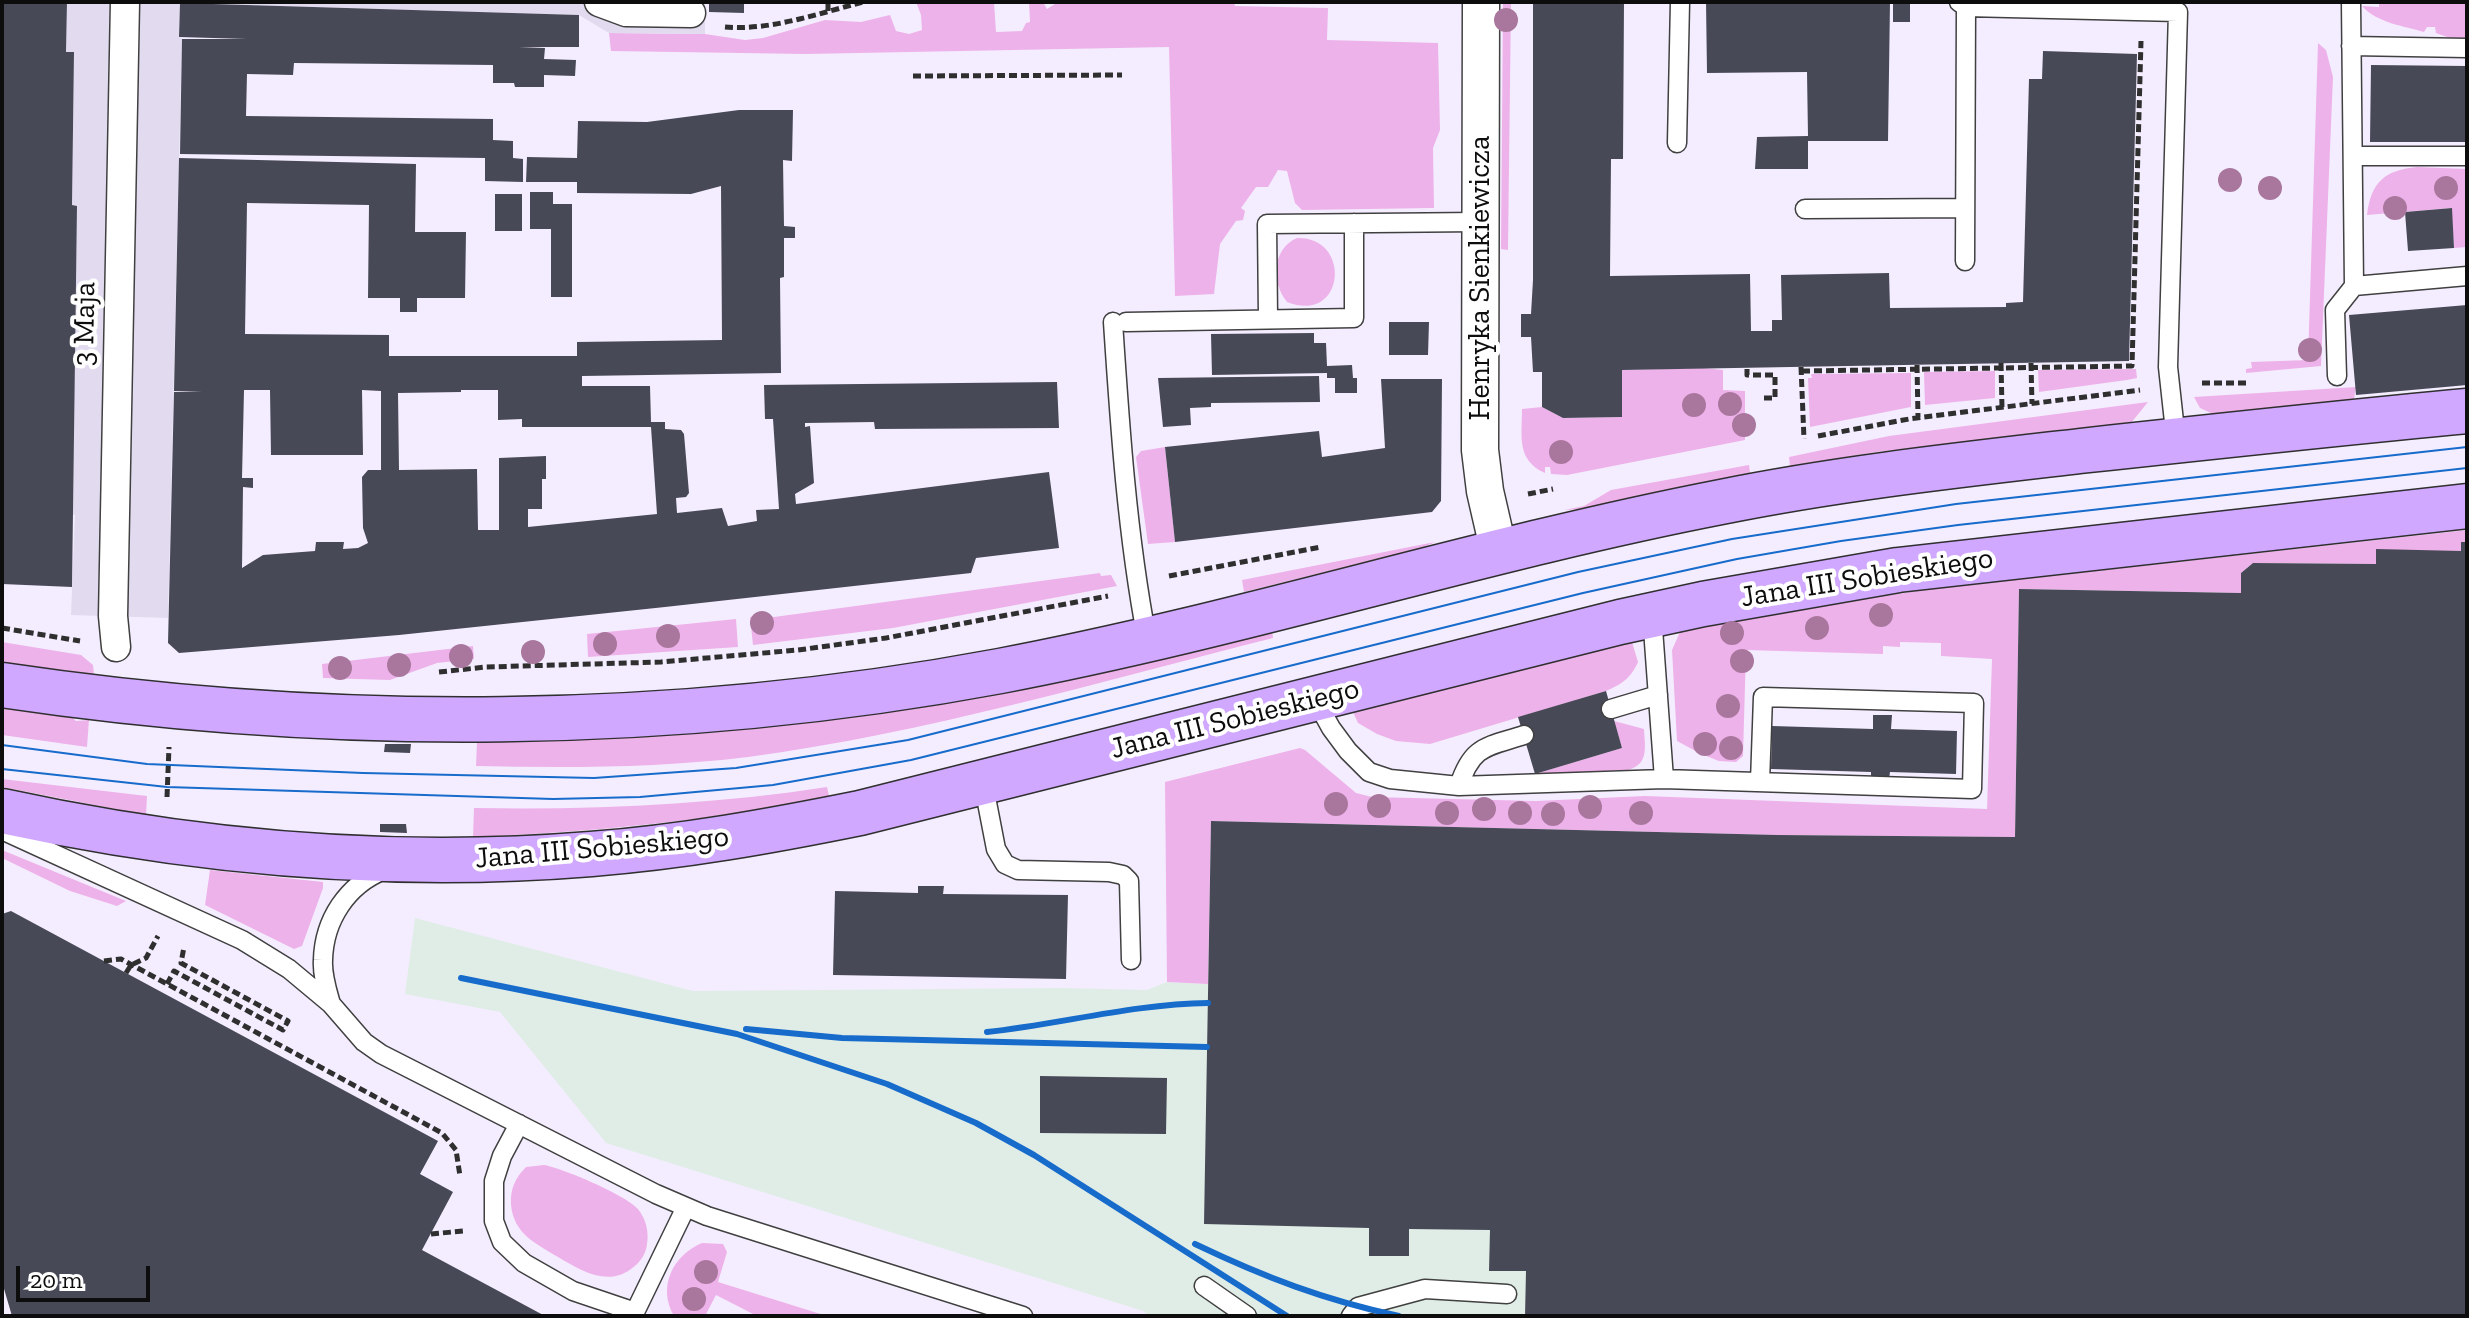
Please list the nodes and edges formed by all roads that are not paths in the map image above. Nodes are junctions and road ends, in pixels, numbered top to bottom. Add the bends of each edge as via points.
1 (125, 2) edge
2 (599, 2) edge
3 (1481, 2) edge
4 (1680, 2) edge
5 (2351, 2) edge
6 (1962, 4) edge
7 (691, 13) road end
8 (2351, 46) junction
9 (2467, 48) edge
10 (1677, 143) dead end
11 (2353, 156) junction
12 (2467, 156) edge
13 (1965, 208) junction
14 (1805, 209) dead end
15 (1479, 222) junction
16 (1354, 223) junction
17 (1965, 261) dead end
18 (2467, 276) edge
19 (2354, 286) junction
20 (1268, 318) junction
21 (2337, 376) dead end
22 (2467, 411) edge
23 (2176, 440) junction
24 (2467, 506) edge
25 (1499, 552) junction
26 (1652, 615) junction
27 (1147, 639) junction
28 (116, 647) dead end
29 (2, 685) edge
30 (1658, 695) junction
31 (1315, 699) junction
32 (1611, 709) dead end
33 (1524, 735) dead end
34 (1664, 779) junction
35 (983, 782) junction
36 (1760, 782) junction
37 (1459, 786) junction
38 (2, 811) edge
39 (2, 830) edge
40 (409, 859) junction
41 (1131, 960) dead end
42 (331, 1004) junction
43 (519, 1124) junction
44 (686, 1207) junction
45 (1204, 1286) dead end
46 (1507, 1294) dead end
47 (1023, 1316) edge
48 (1247, 1316) edge
49 (1351, 1316) edge

1 - 28 street, 3 Maja
2 - 7 street via 626,12
3 - 15 street, Henryka Sienkiewicza
4 - 10 lane
5 - 8 lane
6 - 13 lane
6 - 23 lane via 2178,12 2168,367
8 - 9 lane
8 - 11 lane
11 - 12 lane
11 - 19 lane
13 - 14 lane
13 - 17 lane
15 - 16 lane
15 - 25 street, Henryka Sienkiewicza via 1480,450
16 - 20 lane via 1354,318
16 - 20 lane via 1267,224
18 - 19 lane
19 - 21 lane via 2335,310
20 - 27 lane via 1120,322 1124,485
22 - 23 main road
23 - 25 main road via 1888,473 1773,492
24 - 26 main road, Jana III Sobieskiego via 1898,570
25 - 27 main road
26 - 30 lane
26 - 31 main road, Jana III Sobieskiego
27 - 29 main road via 913,686 705,710 584,716 439,718 248,711
30 - 32 lane
30 - 34 lane
31 - 35 main road, Jana III Sobieskiego
31 - 37 lane via 1348,751 1369,772
33 - 37 lane via 1475,752
34 - 36 lane
34 - 37 lane
35 - 40 main road, Jana III Sobieskiego via 835,818 676,845 552,856
35 - 41 lane via 996,849 1005,864 1018,870 1109,872 1129,881
36 - 36 lane via 1972,789 1974,703 1763,697
38 - 40 main road, Jana III Sobieskiego via 214,847
39 - 42 lane via 242,940
40 - 42 lane via 376,873 342,901 331,922 323,960
42 - 43 lane via 381,1054
43 - 44 lane
43 - 44 lane via 494,1181 494,1221 502,1242 524,1263 573,1291 635,1312
44 - 47 lane
45 - 48 lane
46 - 49 lane via 1425,1289 1358,1307

